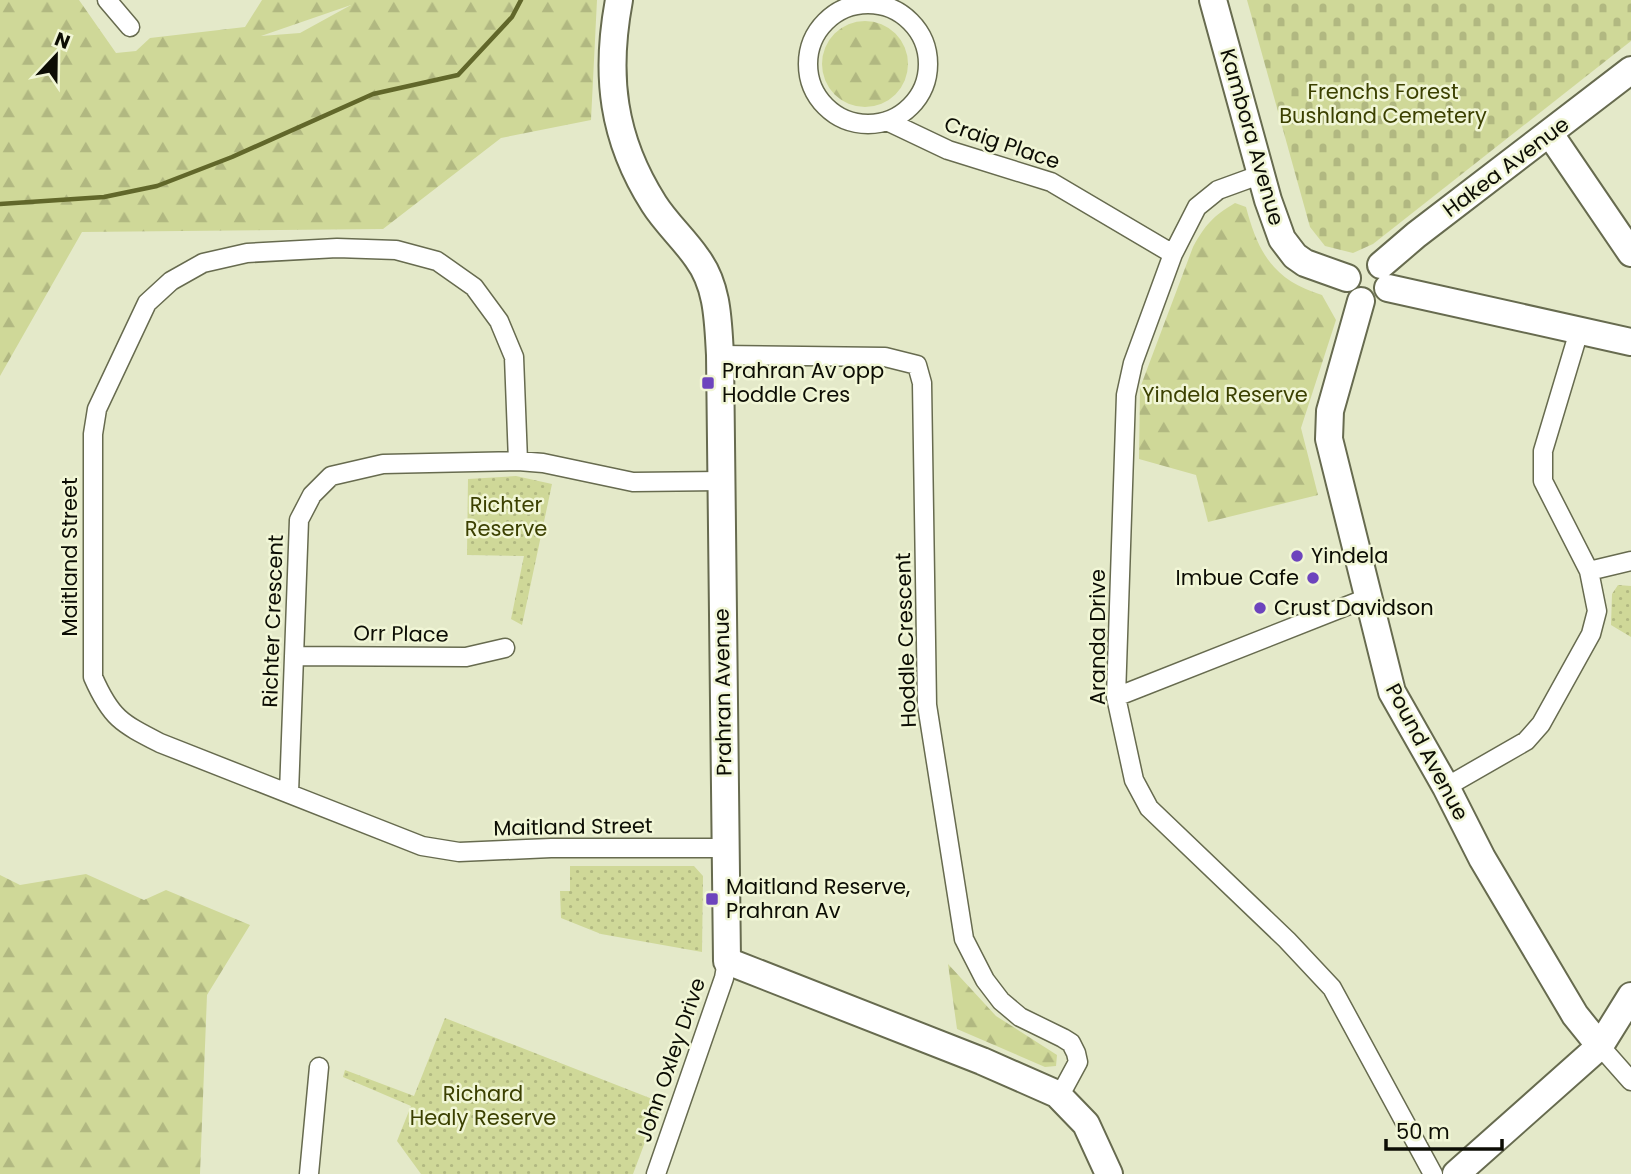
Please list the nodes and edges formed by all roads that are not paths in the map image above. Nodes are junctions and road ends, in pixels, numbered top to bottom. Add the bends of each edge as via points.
1 (107, 0) edge
2 (619, 0) edge
3 (1213, 0) edge
4 (131, 27) dead end
5 (1631, 70) edge
6 (887, 121) junction
7 (1550, 134) junction
8 (1262, 174) junction
9 (1631, 253) edge
10 (1173, 254) junction
11 (1384, 276) junction
12 (1347, 278) junction
13 (1362, 302) junction
14 (1579, 331) junction
15 (1631, 342) edge
16 (720, 355) junction
17 (518, 461) junction
18 (721, 481) junction
19 (1631, 561) edge
20 (1589, 571) junction
21 (1367, 598) junction
22 (505, 648) dead end
23 (295, 656) junction
24 (1116, 697) junction
25 (1446, 787) junction
26 (289, 793) junction
27 (724, 848) junction
28 (727, 961) junction
29 (1631, 996) edge
30 (1600, 1046) junction
31 (319, 1067) dead end
32 (1631, 1081) edge
33 (1057, 1094) junction
34 (309, 1174) edge
35 (656, 1174) edge
36 (1109, 1174) edge
37 (1433, 1174) edge
38 (1456, 1174) edge

1 - 4 street
2 - 16 street, Prahran Avenue via 611,76 625,149 656,207 708,278 717,307
3 - 8 street, Kambora Avenue
5 - 7 street, Hakea Avenue
6 - 6 street, Craig Place via 847,120 829,110 816,94 809,75 809,54 828,19 845,9 863,4 892,9 915,26 925,43 929,62 918,99
6 - 10 street, Craig Place via 948,150 1051,182
7 - 9 street
7 - 11 street, Hakea Avenue via 1416,235
8 - 10 street, Aranda Drive via 1218,190 1197,207
8 - 12 street, Kambora Avenue via 1276,226 1289,248 1305,263
10 - 24 street, Aranda Drive via 1126,395
11 - 12 street via 1369,260 1357,263
11 - 13 street via 1385,294 1374,302
11 - 14 street
12 - 13 street via 1350,293
13 - 21 street, Pound Avenue via 1330,411 1329,439
14 - 15 street
14 - 20 street via 1543,451 1543,481
16 - 18 street, Prahran Avenue
16 - 33 street, Hoddle Crescent via 885,357 917,365 922,383 928,705 964,939 1001,1001 1020,1017 1071,1043 1078,1062
17 - 18 street, Richter Crescent via 633,482
17 - 23 street, Richter Crescent via 383,464 331,476 312,495 299,520
17 - 26 street, Maitland Street via 514,357 499,321 474,287 436,261 396,250 247,253 203,263 171,281 147,303 97,409 93,433 93,677 105,704 125,725
18 - 27 street, Prahran Avenue
19 - 20 street
20 - 25 street via 1597,611 1591,635 1542,724 1526,741
21 - 24 street
21 - 25 street, Pound Avenue via 1392,692
22 - 23 street, Orr Place via 467,657
23 - 26 street, Richter Crescent
24 - 37 street, Aranda Drive via 1134,780 1149,808 1332,988
25 - 30 street, Pound Avenue via 1482,858 1575,1015
26 - 27 street, Maitland Street via 422,846 458,852
27 - 28 street, Prahran Avenue
28 - 33 street
28 - 35 street, John Oxley Drive
29 - 30 street
30 - 32 street, Pound Avenue
30 - 38 street
31 - 34 street
33 - 36 street via 1086,1124

